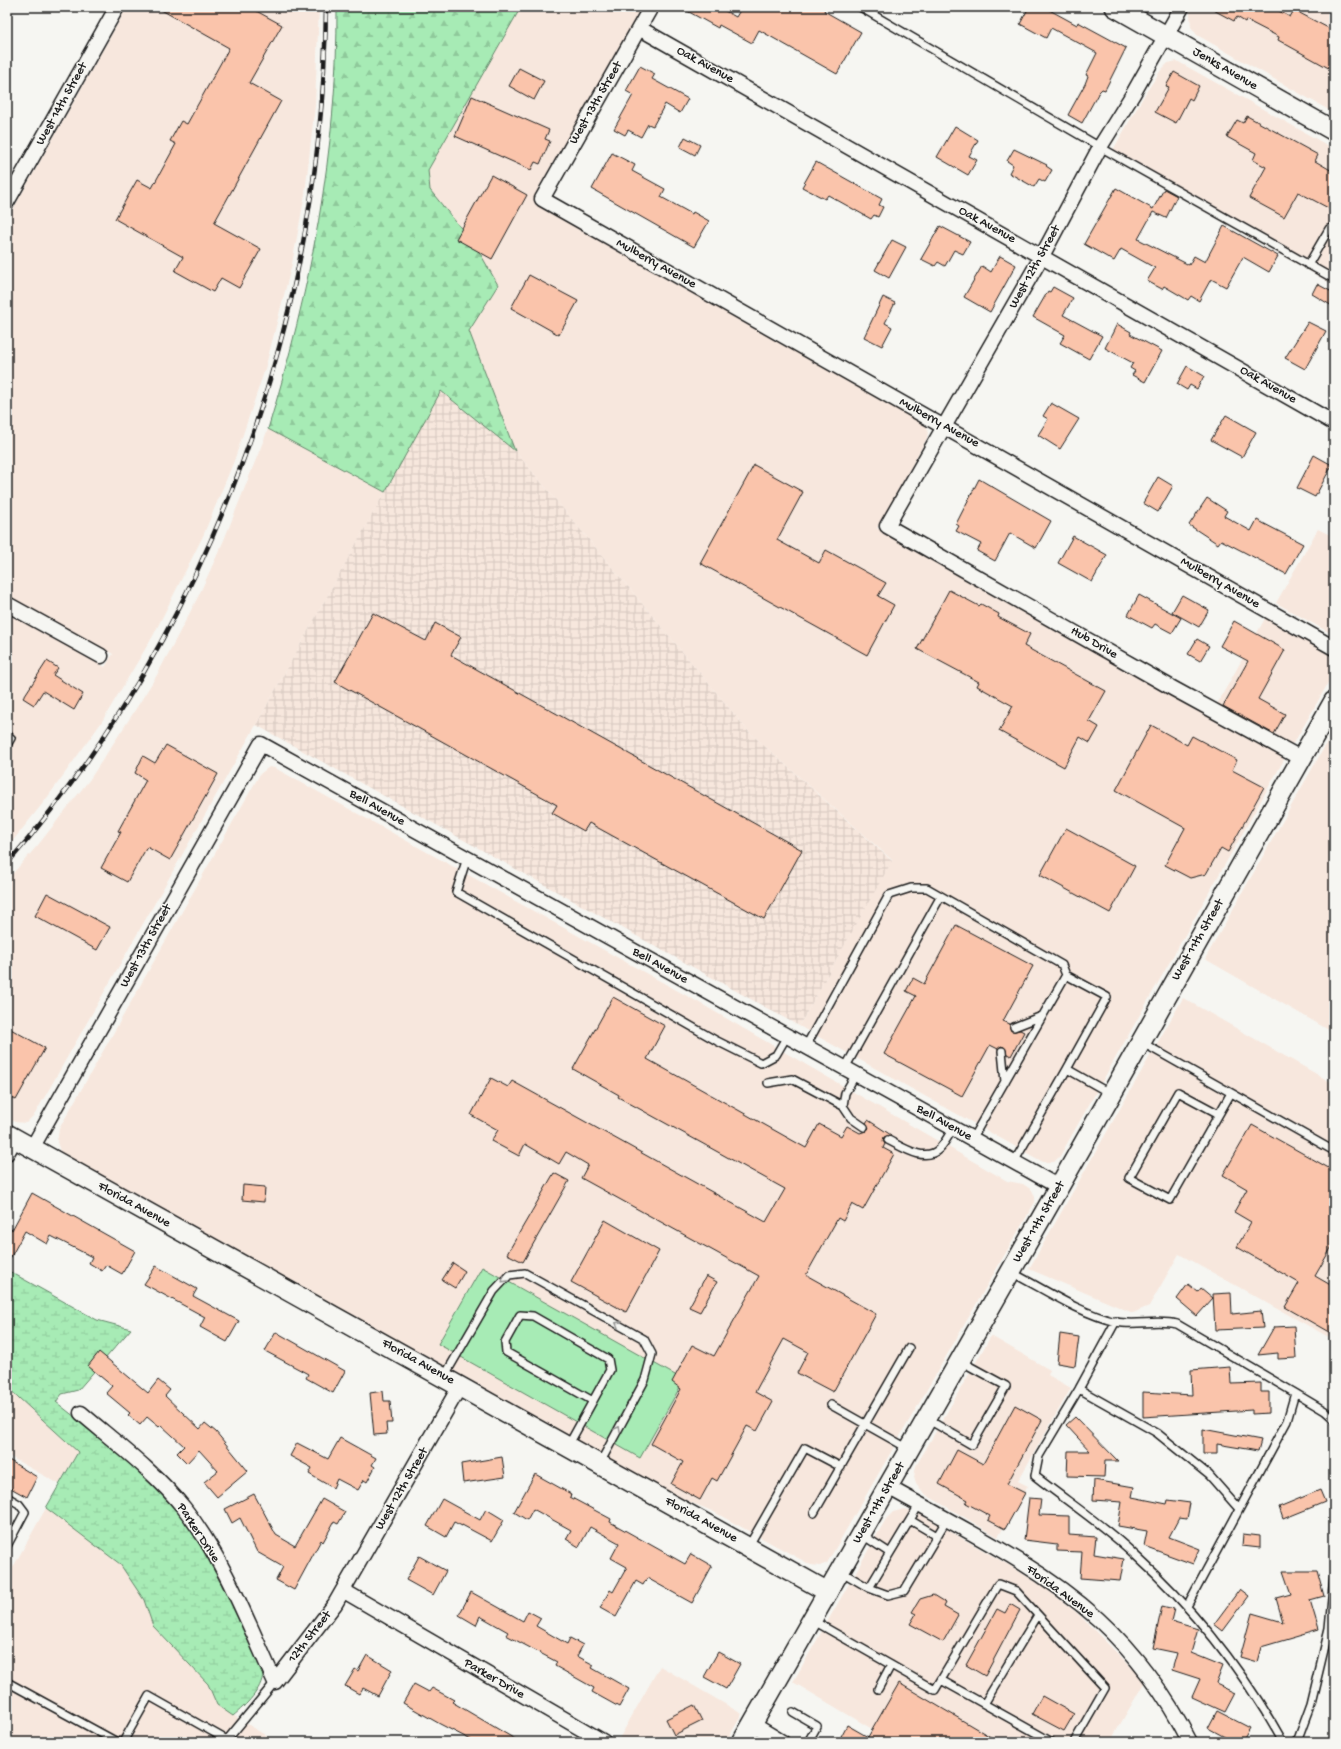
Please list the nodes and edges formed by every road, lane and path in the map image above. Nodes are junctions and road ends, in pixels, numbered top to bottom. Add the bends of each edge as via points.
1 (117, 7) edge
2 (651, 7) edge
3 (860, 7) edge
4 (1116, 7) edge
5 (1182, 7) edge
6 (639, 28) junction
7 (1166, 35) junction
8 (1334, 131) edge
9 (1100, 147) junction
10 (542, 199) joint
11 (7, 202) edge
12 (1334, 227) edge
13 (1042, 256) junction
14 (1308, 265) junction
15 (1334, 280) edge
16 (1334, 423) edge
17 (944, 426) junction
18 (887, 526) joint
19 (7, 604) edge
20 (1334, 648) edge
21 (102, 656) dead end
22 (1332, 707) edge
23 (7, 735) edge
24 (261, 744) joint
25 (7, 745) edge
26 (1302, 758) junction
27 (467, 858) junction
28 (940, 896) junction
29 (1066, 975) junction
30 (1042, 1016) junction
31 (1014, 1027) dead end
32 (787, 1036) junction
33 (1141, 1042) junction
34 (806, 1046) junction
35 (1002, 1051) dead end
36 (1067, 1069) junction
37 (850, 1071) junction
38 (1005, 1082) junction
39 (768, 1083) dead end
40 (1231, 1093) junction
41 (1112, 1094) junction
42 (843, 1106) junction
43 (1219, 1114) junction
44 (864, 1127) dead end
45 (953, 1128) junction
46 (972, 1139) junction
47 (888, 1140) dead end
48 (10, 1142) edge
49 (32, 1148) junction
50 (1334, 1151) edge
51 (1014, 1162) junction
52 (1059, 1187) junction
53 (1010, 1272) junction
54 (1116, 1322) junction
55 (909, 1348) dead end
56 (960, 1361) junction
57 (444, 1376) junction
58 (460, 1386) junction
59 (1079, 1390) junction
60 (1294, 1392) junction
61 (593, 1401) junction
62 (831, 1405) dead end
63 (81, 1413) dead end
64 (926, 1419) junction
65 (1334, 1419) edge
66 (865, 1424) junction
67 (568, 1446) junction
68 (910, 1449) junction
69 (600, 1464) junction
70 (841, 1467) junction
71 (888, 1488) junction
72 (7, 1497) edge
73 (919, 1505) junction
74 (1240, 1509) junction
75 (814, 1513) dead end
76 (910, 1520) junction
77 (946, 1521) junction
78 (861, 1534) junction
79 (937, 1536) junction
80 (7, 1546) edge
81 (748, 1547) junction
82 (890, 1553) junction
83 (918, 1553) dead end
84 (925, 1557) junction
85 (840, 1571) junction
86 (1334, 1576) edge
87 (869, 1588) junction
88 (344, 1591) junction
89 (828, 1592) junction
90 (1187, 1606) junction
91 (1038, 1615) junction
92 (812, 1620) junction
93 (891, 1665) junction
94 (941, 1680) junction
95 (7, 1682) edge
96 (275, 1682) junction
97 (878, 1689) dead end
98 (984, 1704) junction
99 (794, 1712) dead end
100 (752, 1724) junction
101 (117, 1742) edge
102 (123, 1742) edge
103 (604, 1742) edge
104 (742, 1742) edge
105 (782, 1742) edge
106 (808, 1742) edge
107 (1052, 1742) edge
108 (1074, 1742) edge
109 (1190, 1742) edge
110 (1283, 1742) edge
111 (1297, 1742) edge

1 - 11 street, West 14th Street
2 - 6 street, West 13th Street
3 - 9 lane
4 - 7 main road, Jenks Avenue
5 - 7 street, West 12th Street
6 - 10 street, West 13th Street
6 - 13 street, Oak Avenue
7 - 8 main road, Jenks Avenue
7 - 9 street, West 12th Street
9 - 13 street, West 12th Street
9 - 14 lane
10 - 17 street, Mulberry Avenue
12 - 14 lane via 1329,229
13 - 16 street, Oak Avenue
13 - 17 street, West 12th Street
14 - 15 lane
17 - 18 street, West 12th Street
17 - 20 street, Mulberry Avenue
18 - 26 street, Hub Drive via 1174,689
19 - 21 street
22 - 26 main road, West 11th Street
23 - 25 lane via 11,738
24 - 27 street, Bell Avenue
24 - 49 street, West 13th Street
26 - 33 main road, West 11th Street
27 - 32 street, Bell Avenue
27 - 32 lane via 456,892 717,1041 761,1063 776,1055
28 - 29 lane via 1062,966
28 - 34 lane via 927,888 910,888 889,895
28 - 37 lane
29 - 30 lane
29 - 36 lane via 1107,998
30 - 31 lane
30 - 38 lane
32 - 34 street, Bell Avenue
33 - 40 lane
33 - 41 main road, West 11th Street
34 - 37 street, Bell Avenue
35 - 38 lane
36 - 41 lane
36 - 51 lane
37 - 42 lane
37 - 45 street, Bell Avenue
38 - 46 lane
39 - 42 lane via 792,1079
40 - 43 lane
40 - 50 lane
41 - 52 main road, West 11th Street
42 - 44 lane via 851,1118
43 - 43 lane via 1170,1200 1129,1178 1178,1092
45 - 46 street, Bell Avenue
45 - 47 lane via 938,1150 929,1155 917,1153
46 - 51 street, Bell Avenue
48 - 49 main road, Florida Avenue
49 - 57 main road, Florida Avenue
51 - 52 street, Bell Avenue
52 - 53 main road, West 11th Street
53 - 54 lane via 1078,1307
53 - 56 main road, West 11th Street
54 - 59 lane
54 - 60 lane via 1177,1324
55 - 66 lane
56 - 64 main road, West 11th Street
56 - 64 lane via 1006,1386 972,1445
57 - 58 main road, Florida Avenue
69 -> 57 lane via 644,1380 652,1354 644,1339 525,1273 509,1274 494,1291
58 - 67 main road, Florida Avenue
58 - 88 street, West 12th Street
59 - 74 lane via 1158,1433 1209,1475
59 - 90 lane via 1039,1456 1035,1476 1135,1554
60 - 65 lane via 1325,1410
60 - 74 lane via 1287,1421
61 - 61 lane via 610,1370 608,1359 533,1316 520,1315 505,1342 506,1352
61 - 67 lane
62 - 66 lane
63 - 96 street, Parker Drive via 173,1495 193,1519 228,1582
64 - 68 main road, West 11th Street
66 - 68 lane
66 - 70 lane
67 - 69 main road, Florida Avenue
68 - 71 main road, West 11th Street
69 - 81 main road, Florida Avenue
70 - 75 lane
70 - 81 lane via 805,1448
71 - 73 street, Florida Avenue
71 - 78 main road, West 11th Street
72 - 80 lane via 19,1504 25,1512
73 - 76 lane
73 - 77 street, Florida Avenue
74 - 90 lane
76 - 79 lane
76 - 82 lane via 900,1542
77 - 79 lane
77 - 109 street, Florida Avenue via 1031,1570 1097,1619 1151,1678
78 - 82 lane
78 - 85 main road, West 11th Street
79 - 84 lane
81 - 89 main road, Florida Avenue
82 - 87 lane
83 - 84 lane
84 - 87 lane via 904,1591 888,1595
85 - 87 lane
85 - 89 main road, West 11th Street
86 - 111 lane via 1329,1629 1311,1704
88 - 96 street, 12th Street via 324,1621
88 - 103 street, Parker Drive
89 - 92 main road, West 11th Street
90 - 110 lane via 1212,1634 1261,1702
91 - 94 lane via 1016,1591 998,1584
91 - 98 lane
91 - 108 lane via 1105,1688
92 - 93 lane
92 - 100 main road, West 11th Street
93 - 94 lane via 935,1690
93 - 97 lane
94 - 98 lane
95 - 101 lane
96 - 102 lane via 227,1740 149,1696
98 - 107 lane
99 - 106 lane via 817,1726
100 - 104 main road, West 11th Street
100 - 105 street

